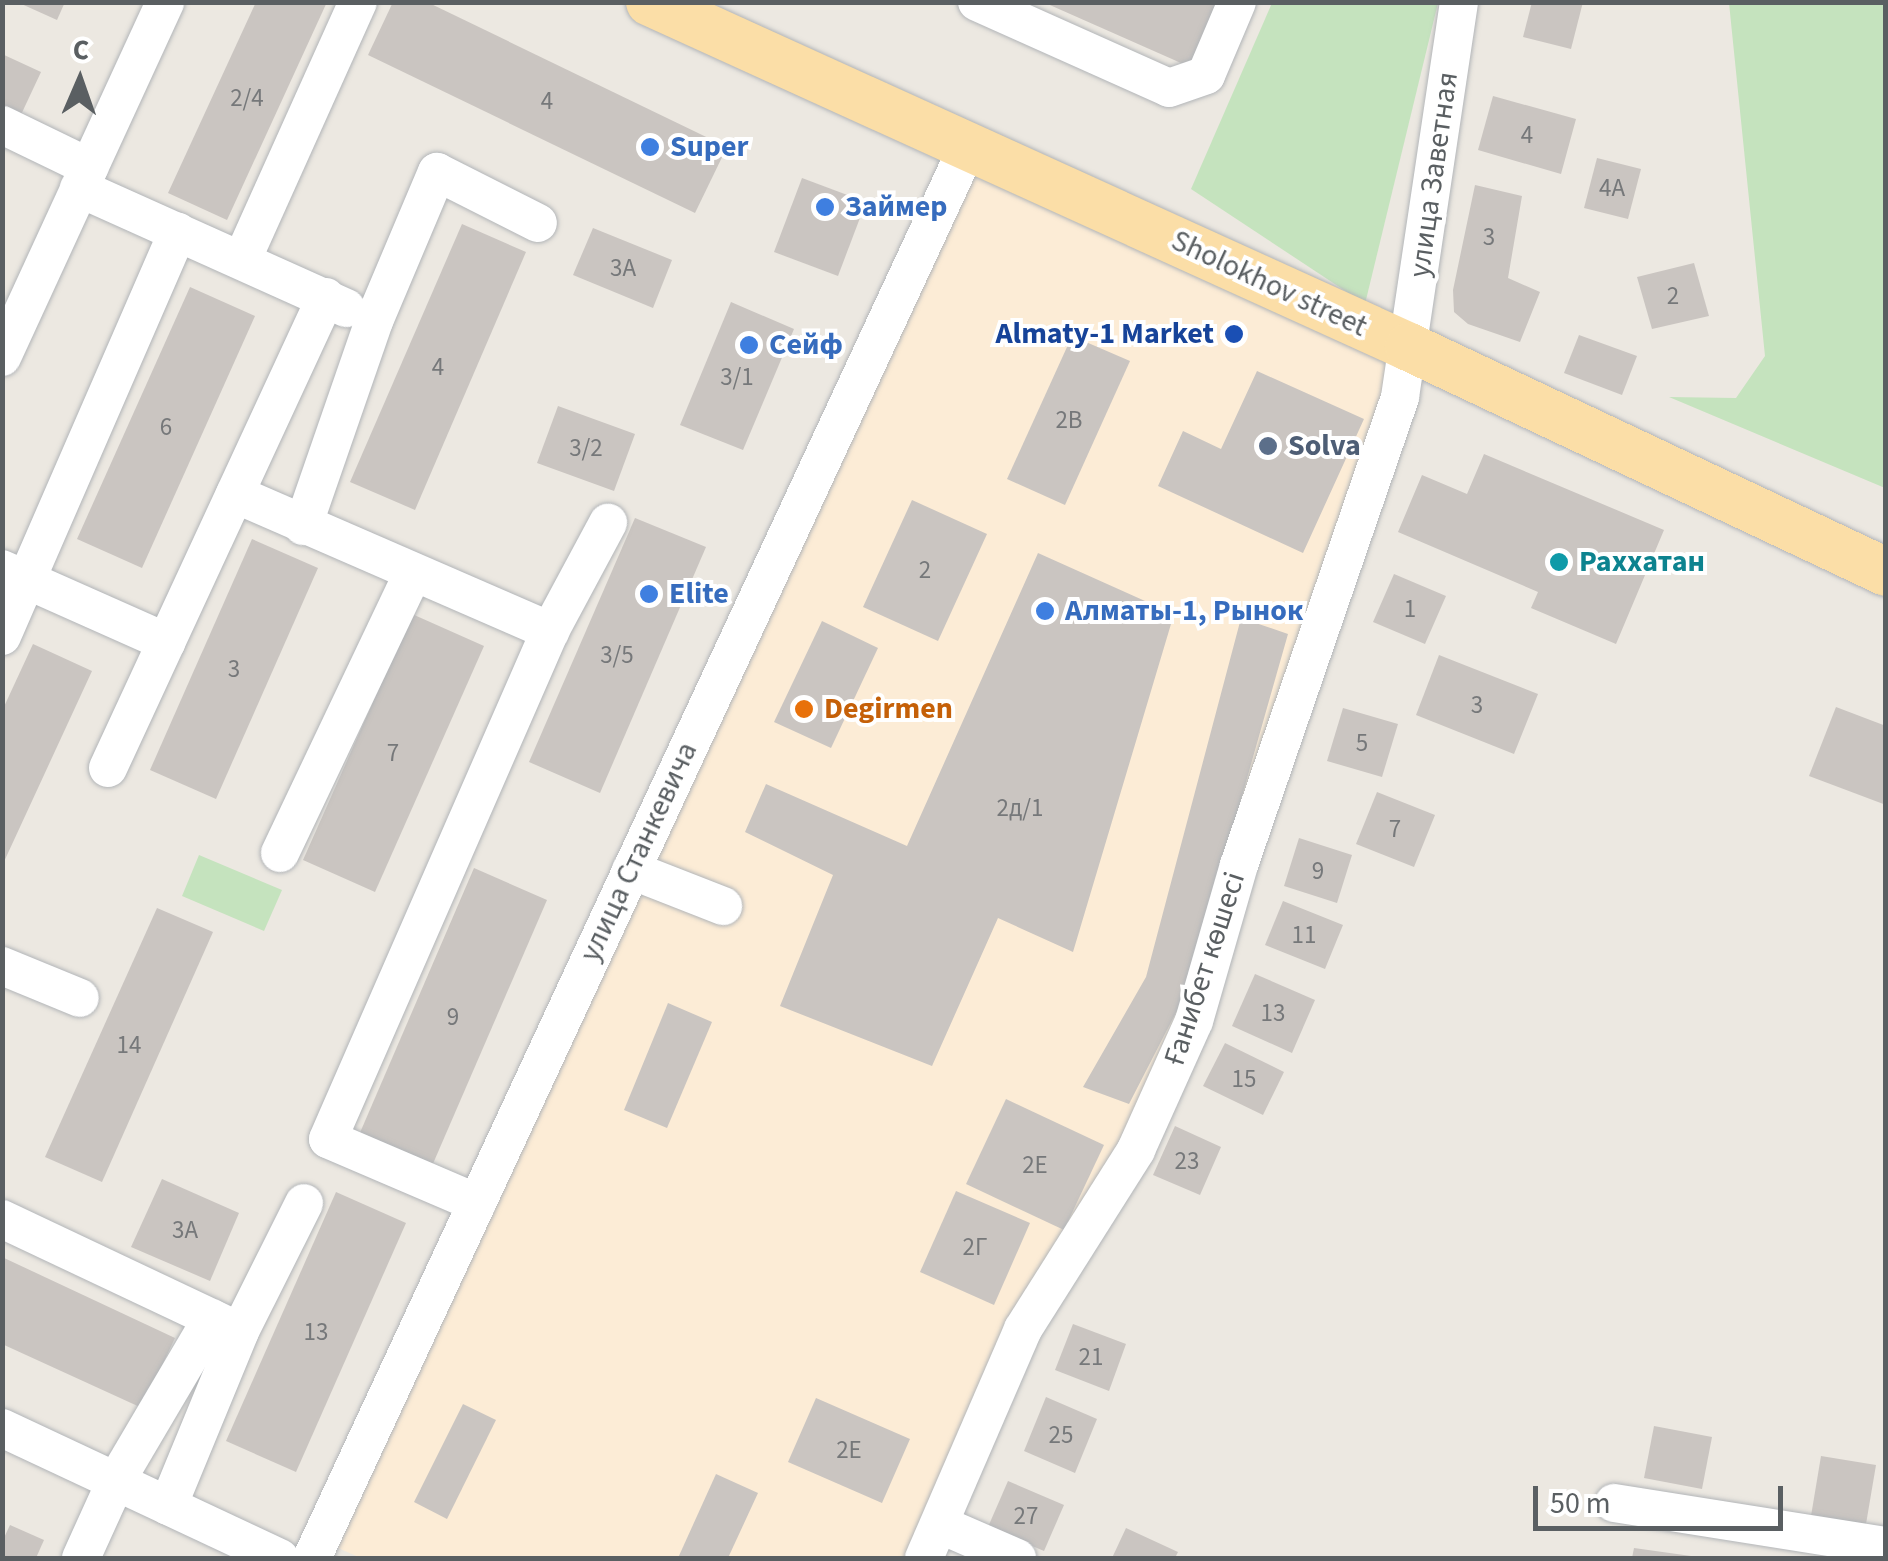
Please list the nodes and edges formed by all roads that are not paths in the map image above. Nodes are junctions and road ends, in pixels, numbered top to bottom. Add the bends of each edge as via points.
1 (166, 2) edge
2 (358, 2) edge
3 (650, 2) edge
4 (977, 2) edge
5 (1237, 2) edge
6 (1460, 2) edge
7 (2, 125) edge
8 (968, 146) junction
9 (84, 178) junction
10 (538, 223) dead end
11 (178, 232) junction
12 (242, 260) junction
13 (326, 297) junction
14 (374, 321) junction
15 (1409, 347) junction
16 (2, 356) edge
17 (235, 494) junction
18 (608, 523) dead end
19 (304, 526) junction
20 (413, 572) junction
21 (1886, 572) edge
22 (15, 575) edge
23 (550, 631) junction
24 (2, 636) edge
25 (166, 642) junction
26 (108, 768) dead end
27 (280, 852) dead end
28 (631, 870) junction
29 (724, 906) dead end
30 (2, 966) edge
31 (80, 998) dead end
32 (477, 1203) junction
33 (304, 1204) dead end
34 (2, 1219) edge
35 (226, 1325) junction
36 (2, 1428) edge
37 (116, 1482) junction
38 (1614, 1503) dead end
39 (168, 1506) junction
40 (941, 1525) junction
41 (1886, 1546) edge
42 (81, 1558) edge
43 (280, 1558) edge
44 (312, 1558) edge
45 (924, 1558) edge
46 (1017, 1558) edge

1 - 9 street
2 - 12 street
3 - 8 main road, Sholokhov street
4 - 5 street via 1169,88 1206,75
6 - 15 street, улица Заветная
7 - 9 street
8 - 15 main road, Sholokhov street
8 - 28 street, улица Станкевича
9 - 11 street
9 - 16 street
10 - 14 street via 438,172
11 - 12 street
11 - 22 street
12 - 13 street
13 - 14 street
13 - 17 street
14 - 19 street
15 - 21 main road, Sholokhov street
15 - 40 street, Ғанибет көшесі via 1400,397 1239,865 1194,1021 1136,1150 1023,1329
17 - 19 street
17 - 25 street
18 - 23 street
19 - 20 street
20 - 23 street
20 - 27 street
22 - 24 street
22 - 25 street
23 - 32 street via 328,1139
25 - 26 street
28 - 29 street
28 - 32 street, улица Станкевича
30 - 31 street
32 - 44 street, улица Станкевича
33 - 35 street
34 - 35 street
35 - 37 street
35 - 39 street
36 - 37 street
37 - 39 street
37 - 42 street
38 - 41 street
39 - 43 street
40 - 45 street, Ғанибет көшесі
40 - 46 street

